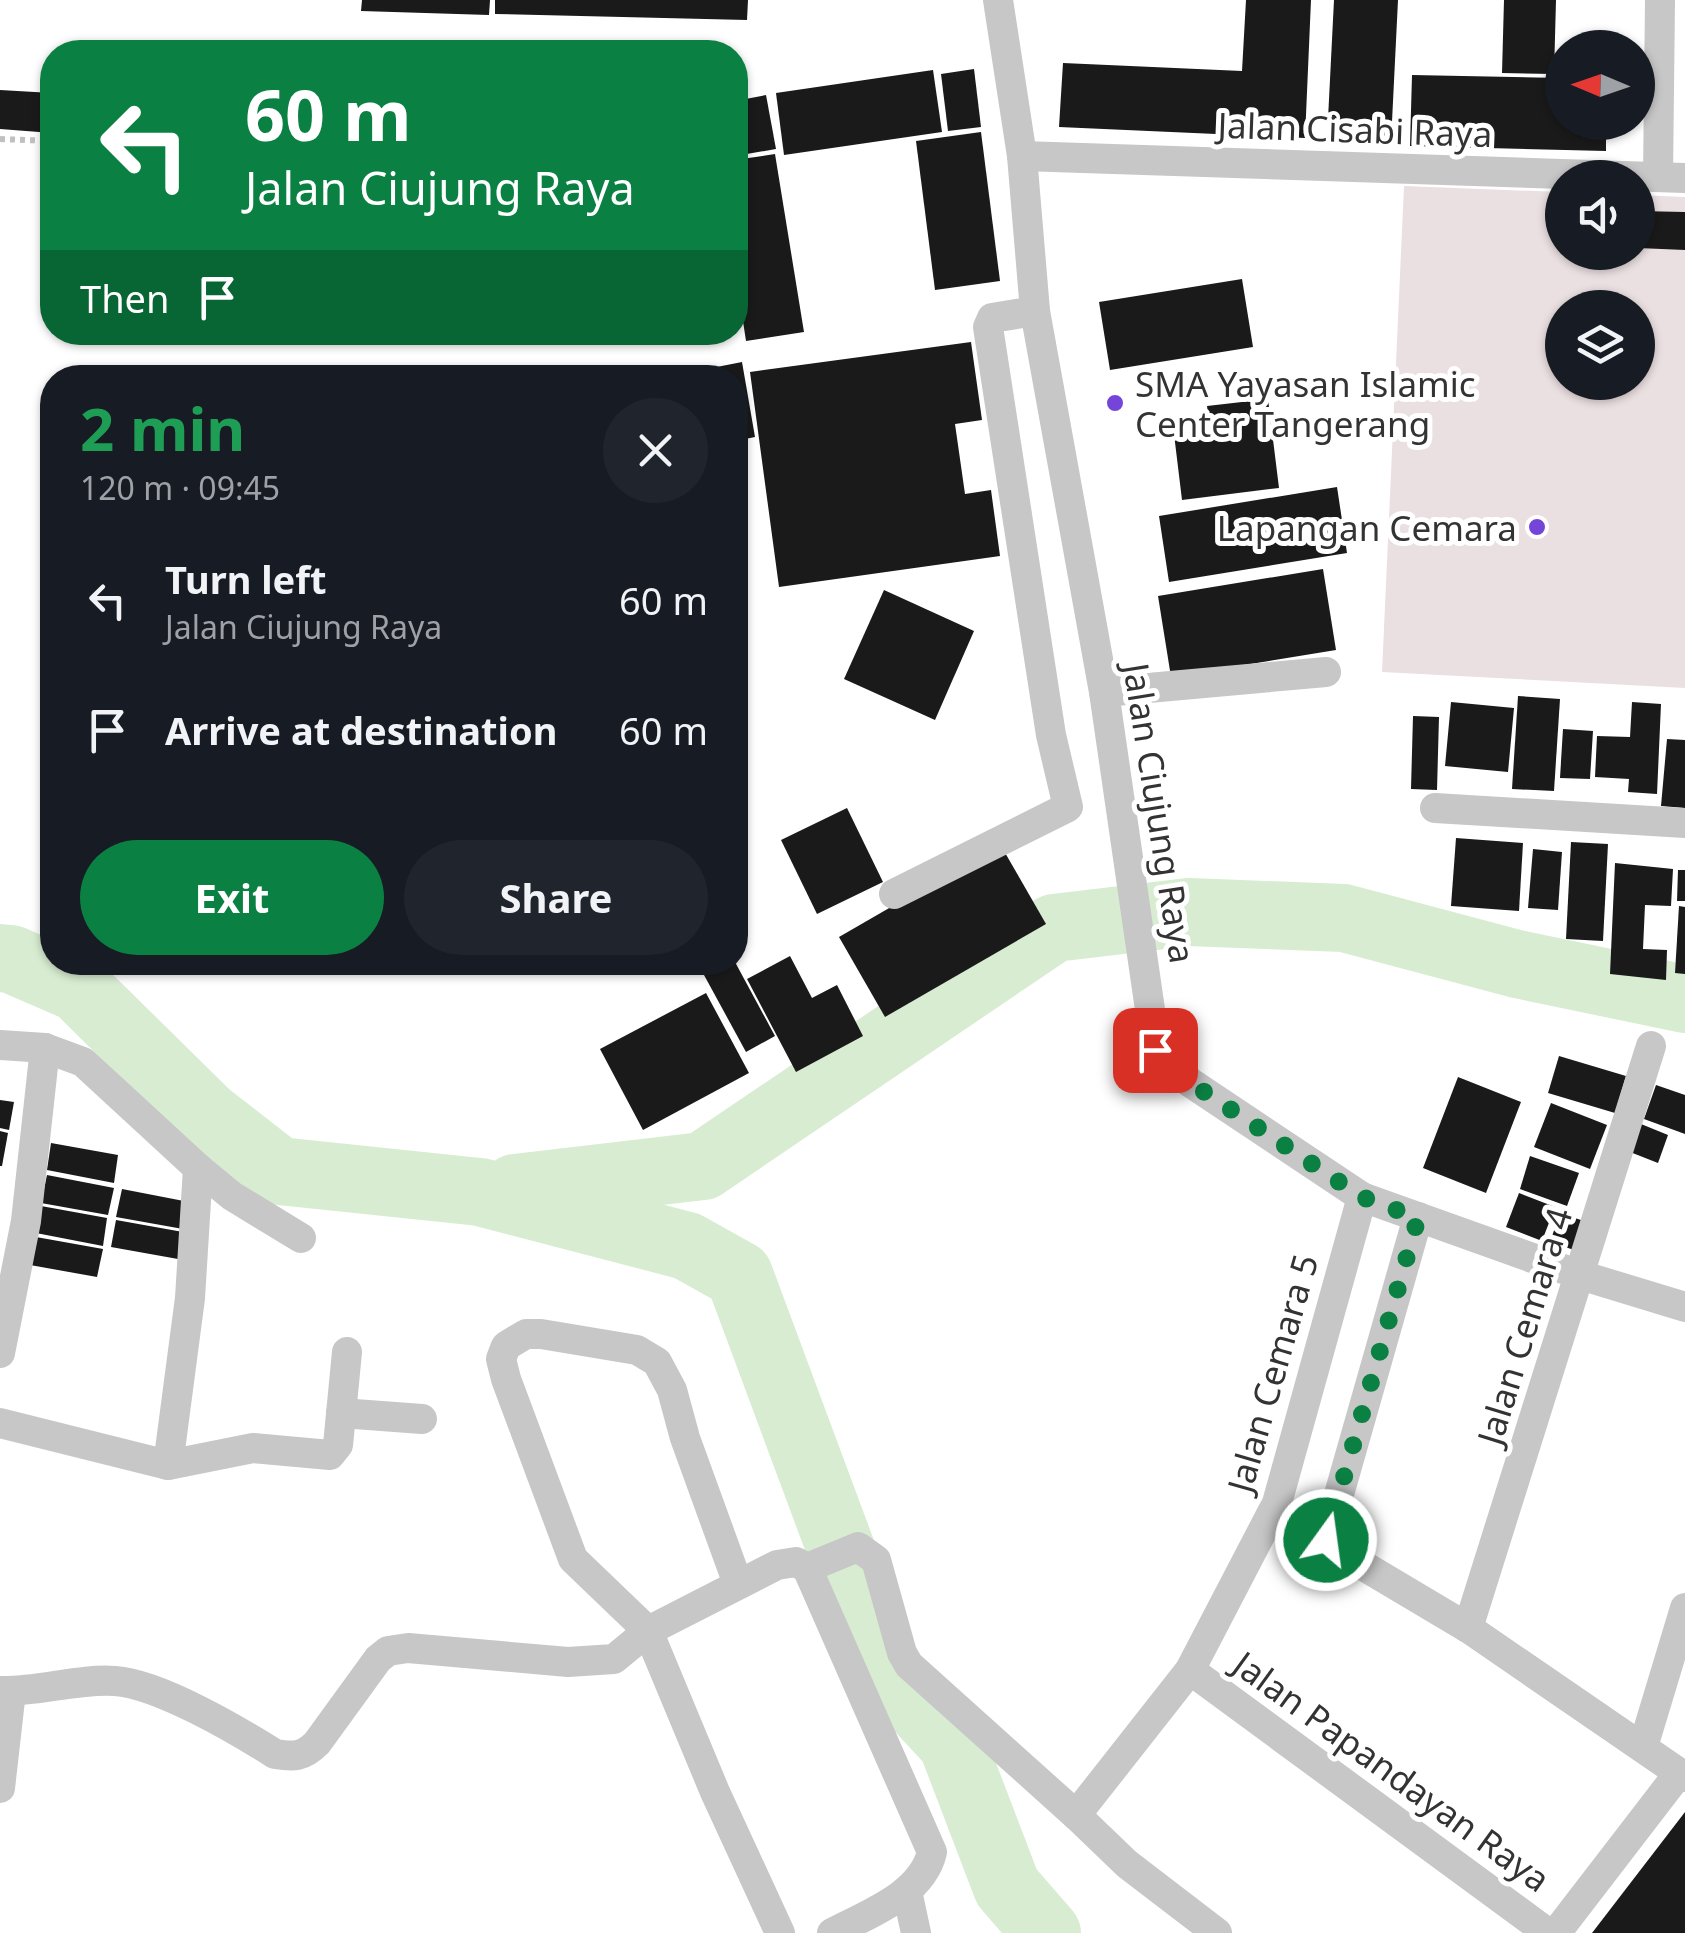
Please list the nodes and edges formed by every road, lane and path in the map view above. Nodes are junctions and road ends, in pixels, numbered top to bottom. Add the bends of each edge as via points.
1 (998, 0) edge
2 (1660, 0) edge
3 (0, 138) edge
4 (40, 141) edge
5 (1022, 156) junction
6 (1671, 178) edge
7 (1035, 311) junction
8 (1326, 672) dead end
9 (1104, 692) junction
10 (1118, 792) junction
11 (1068, 807) junction
12 (1434, 808) dead end
13 (1685, 823) edge
14 (894, 894) dead end
15 (0, 1045) edge
16 (1651, 1046) dead end
17 (45, 1048) junction
18 (198, 1168) junction
19 (1362, 1197) junction
20 (1418, 1218) junction
21 (301, 1238) dead end
22 (1580, 1275) junction
23 (1685, 1306) edge
24 (347, 1352) dead end
25 (0, 1353) edge
26 (342, 1412) junction
27 (422, 1418) dead end
28 (0, 1422) edge
29 (168, 1465) junction
30 (817, 1564) junction
31 (738, 1584) junction
32 (1685, 1608) edge
33 (1468, 1628) junction
34 (648, 1631) junction
35 (1190, 1670) junction
36 (6, 1691) edge
37 (1643, 1748) junction
38 (1682, 1775) edge
39 (0, 1788) edge
40 (1076, 1815) junction
41 (907, 1892) junction
42 (780, 1933) edge
43 (832, 1933) edge
44 (916, 1933) edge
45 (1217, 1933) edge
46 (1548, 1933) edge
47 (1556, 1933) edge

1 - 5 street, Jalan Ciujung Raya
2 - 6 street
3 - 4 path
5 - 6 street, Jalan Cisabi Raya
5 - 7 street, Jalan Ciujung Raya
7 - 9 street, Jalan Ciujung Raya
7 - 11 street via 992,318 988,327
8 - 9 street
9 - 10 street, Jalan Ciujung Raya
10 - 11 street
10 - 19 street, Jalan Ciujung Raya via 1155,1050 1166,1064
11 - 14 street
12 - 13 street
15 - 17 street
16 - 22 street, Jalan Cemara 4
17 - 18 street via 83,1062
17 - 25 street via 26,1221
18 - 21 street
18 - 29 street via 190,1298
19 - 20 street, Jalan Ciujung Raya
19 - 35 street, Jalan Cemara 5 via 1277,1502
20 - 22 street, Jalan Ciujung Raya
20 - 33 street via 1326,1540
22 - 23 street, Jalan Ciujung Raya
22 - 33 street, Jalan Cemara 4
24 - 26 street
26 - 27 street
26 - 29 street via 338,1445 330,1455 252,1448
28 - 29 street
30 - 31 street via 788,1562
30 - 40 street via 858,1547 876,1560 908,1665
30 - 41 street via 931,1847 929,1864
31 - 34 street
31 - 34 street via 657,1362 636,1350 526,1334 506,1346 502,1359 572,1559
32 - 37 street
33 - 37 street
34 - 36 street via 614,1658 598,1660 388,1651 316,1744 292,1757 152,1690 114,1681
34 - 42 street
35 - 40 street, Jalan Cemara 5
35 - 46 street, Jalan Papandayan Raya
36 - 39 street
37 - 38 street
38 - 47 street
40 - 45 street
41 - 43 street
41 - 44 street

